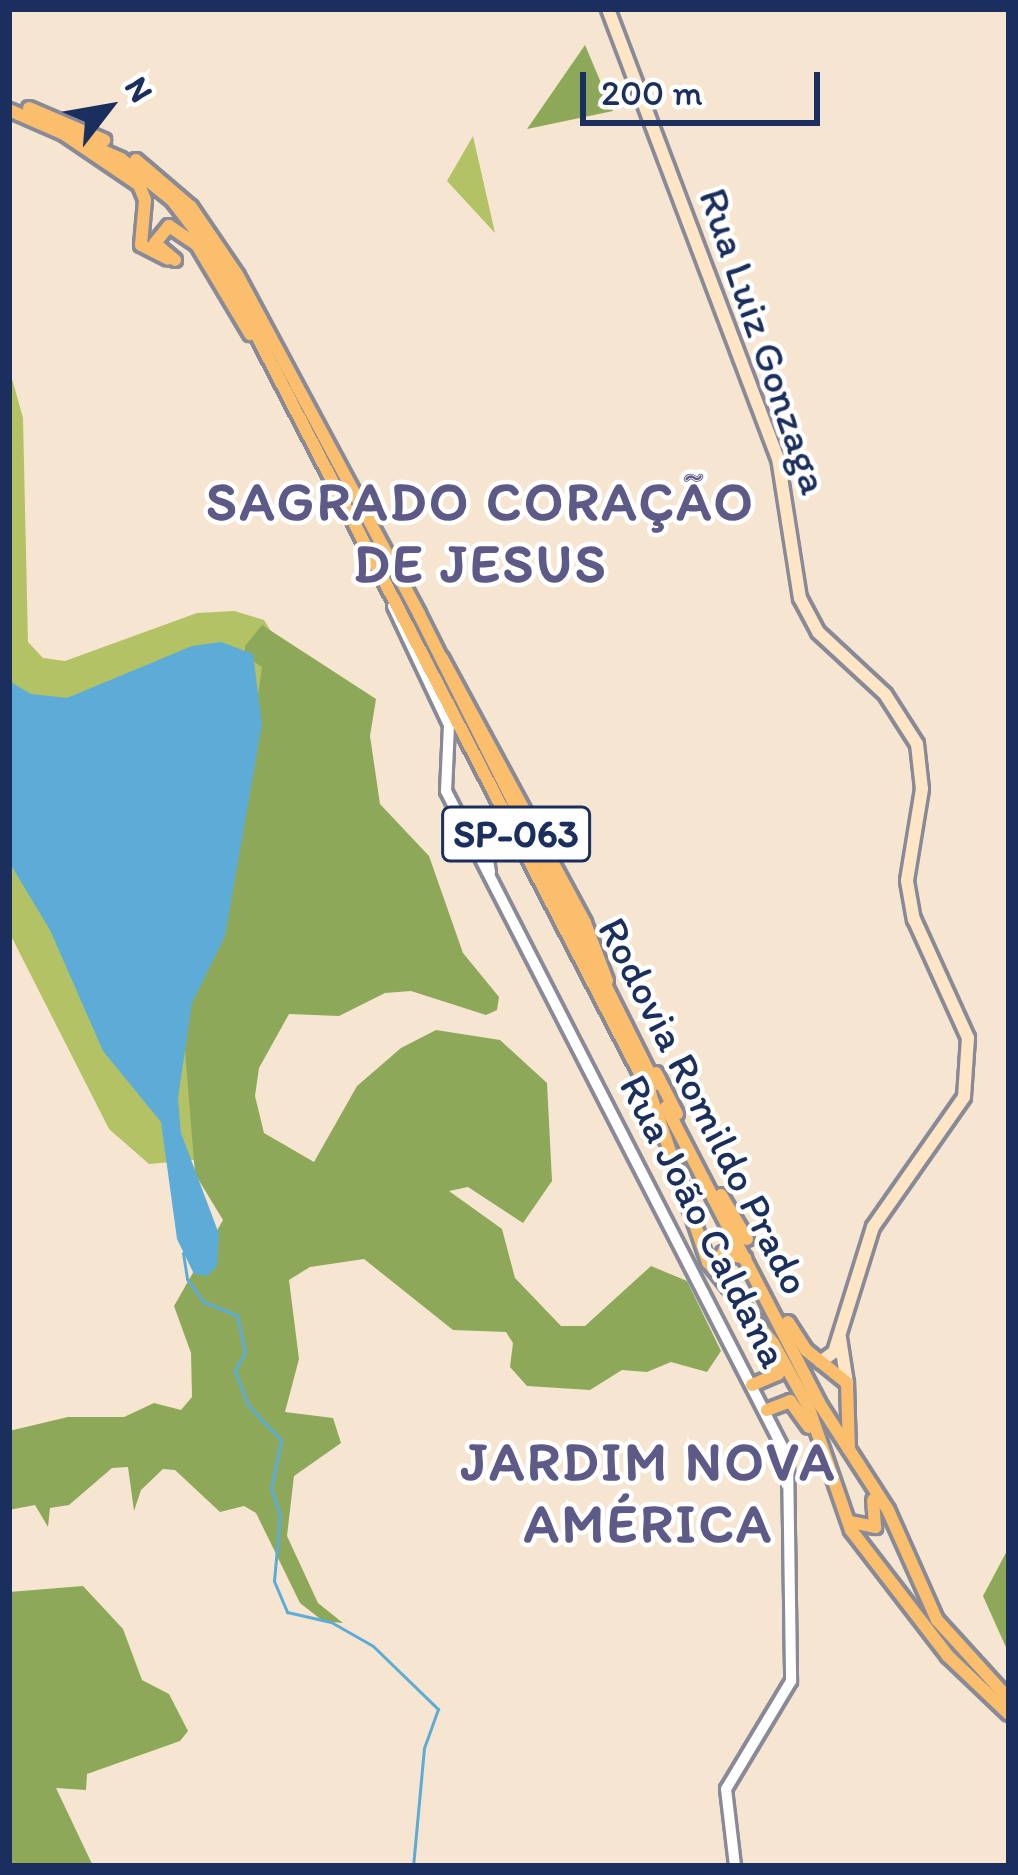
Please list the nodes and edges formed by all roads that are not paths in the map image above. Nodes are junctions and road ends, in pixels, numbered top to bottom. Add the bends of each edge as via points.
1 (608, 9) edge
2 (9, 106) edge
3 (55, 125) junction
4 (268, 355) junction
5 (385, 580) junction
6 (462, 825) junction
7 (491, 882) junction
8 (773, 1297) junction
9 (838, 1330) junction
10 (764, 1332) junction
11 (820, 1362) junction
12 (848, 1383) junction
13 (752, 1385) junction
14 (767, 1410) junction
15 (849, 1450) junction
16 (837, 1496) junction
17 (1009, 1699) edge
18 (1009, 1714) edge
19 (735, 1866) edge

1 - 9 main road, Rua Luiz Gonzaga via 778,458 800,598 829,645 897,708 921,762 908,881 914,919 963,1017 968,1082 953,1120 873,1227
2 - 3 main road, Rodovia Romildo Prado / SP-063
2 - 8 main road, Rodovia Romildo Prado / SP-063 via 124,151 191,206 238,276
3 - 4 main road, Rodovia Romildo Prado / SP-063 via 121,159 180,208 217,257
3 - 4 main road via 139,185 146,252 176,260 155,243 170,226 193,239
4 - 5 main road, Rodovia Romildo Prado / SP-063
5 - 6 street via 449,725 446,785
5 - 10 main road, Rodovia Romildo Prado / SP-063 via 663,1119 708,1262
6 - 7 street, Rua João Caldana
6 - 7 street via 481,820
7 - 13 street, Rua João Caldana
8 - 10 main road via 740,1252 720,1255 726,1282
8 - 11 main road
8 - 15 main road, Rodovia Romildo Prado / SP-063
9 - 11 main road, Rua Luiz Gonzaga via 832,1355
9 - 12 main road, Rua Luiz Gonzaga
10 - 13 main road via 778,1374
10 - 16 main road, Rodovia Romildo Prado / SP-063 via 808,1406
11 - 12 main road
12 - 15 main road
13 - 14 street, Rua João Caldana
14 - 16 main road via 793,1403
14 - 19 street, Rua João Caldana via 791,1480 795,1639 786,1694 726,1789
15 - 16 main road via 880,1520 860,1529
15 - 17 main road, Rodovia Romildo Prado / SP-063 via 888,1510 937,1620
16 - 18 main road, Rodovia Romildo Prado / SP-063 via 865,1552 948,1656

